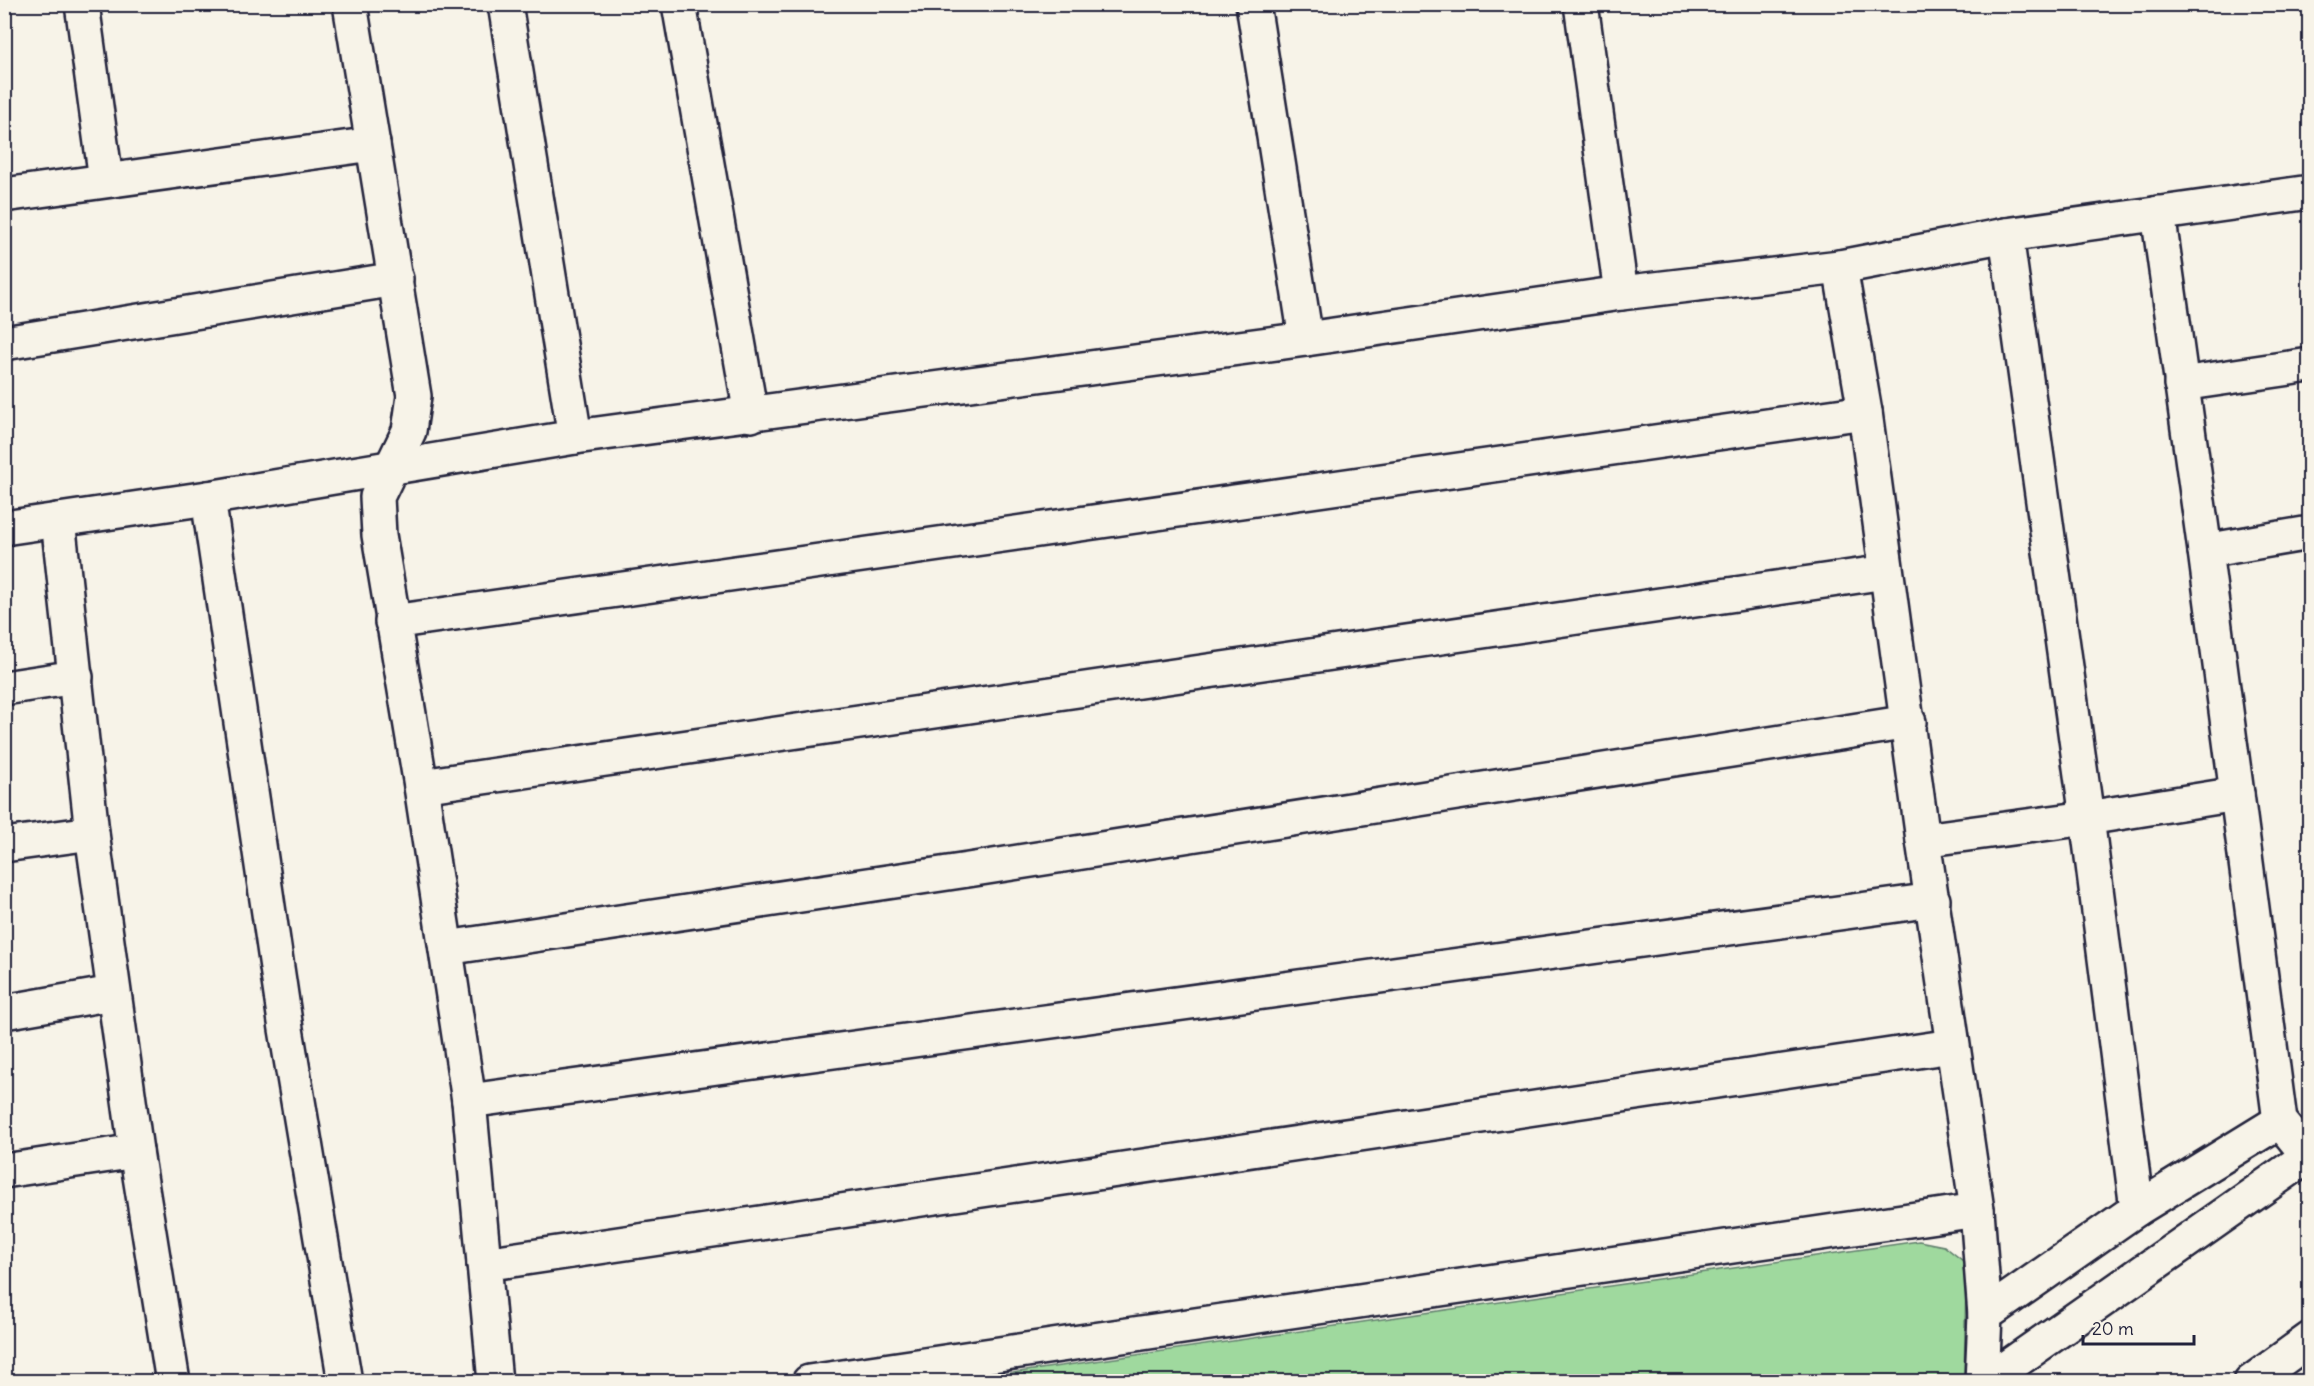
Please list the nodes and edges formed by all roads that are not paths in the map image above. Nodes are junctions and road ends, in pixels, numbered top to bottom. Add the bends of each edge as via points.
1 (350, 4) edge
2 (505, 4) edge
3 (679, 4) edge
4 (1253, 4) edge
5 (1581, 4) edge
6 (83, 5) edge
7 (373, 144) junction
8 (106, 180) junction
9 (2310, 192) edge
10 (4, 195) edge
11 (2158, 213) junction
12 (2006, 235) junction
13 (1840, 267) junction
14 (396, 279) junction
15 (1621, 293) junction
16 (1306, 339) junction
17 (4, 343) edge
18 (2310, 365) edge
19 (2181, 384) junction
20 (1865, 412) junction
21 (751, 415) junction
22 (574, 437) junction
23 (392, 466) junction
24 (208, 498) junction
25 (58, 520) junction
26 (4, 528) edge
27 (2310, 533) edge
28 (2205, 551) junction
29 (1886, 572) junction
30 (392, 622) junction
31 (76, 677) junction
32 (4, 688) edge
33 (1909, 722) junction
34 (421, 786) junction
35 (2237, 794) junction
36 (2087, 818) junction
37 (92, 833) junction
38 (1923, 840) junction
39 (4, 845) edge
40 (1933, 900) junction
41 (446, 948) junction
42 (113, 993) junction
43 (4, 1012) edge
44 (1952, 1046) junction
45 (469, 1101) junction
46 (2280, 1121) junction
47 (136, 1151) junction
48 (2309, 1157) edge
49 (4, 1171) edge
50 (2137, 1209) junction
51 (1977, 1210) junction
52 (484, 1264) junction
53 (1985, 1315) junction
54 (2310, 1339) edge
55 (173, 1382) edge
56 (345, 1382) edge
57 (495, 1382) edge
58 (809, 1382) edge
59 (1984, 1382) edge
60 (2251, 1382) edge

1 - 7 street
2 - 22 street
3 - 21 street
4 - 16 street
5 - 15 street
6 - 8 street
7 - 8 street
7 - 14 street
8 - 10 street
9 - 11 street
11 - 12 street
11 - 19 street
12 - 13 street
12 - 36 street
13 - 15 street
13 - 20 street
14 - 17 street
14 - 23 street via 414,396 409,431
15 - 16 street
16 - 21 street
18 - 19 street
19 - 28 street
20 - 29 street
20 - 30 street
21 - 22 street
22 - 23 street
23 - 24 street
23 - 30 street via 377,497
24 - 25 street
24 - 56 street via 286,1029
25 - 26 street
25 - 31 street
27 - 28 street
28 - 35 street
29 - 33 street
29 - 34 street
30 - 34 street
31 - 32 street
31 - 37 street
33 - 38 street
33 - 41 street
34 - 41 street
35 - 36 street
35 - 46 street
36 - 38 street
36 - 50 street
37 - 39 street
37 - 42 street
38 - 40 street
40 - 44 street
40 - 45 street
41 - 45 street
42 - 43 street
42 - 47 street
44 - 51 street
44 - 52 street
45 - 52 street
46 - 48 street
46 - 50 street
47 - 49 street
47 - 55 street
48 - 59 street
50 - 53 street
51 - 53 street
51 - 58 street
52 - 57 street
53 - 59 street
54 - 60 street

